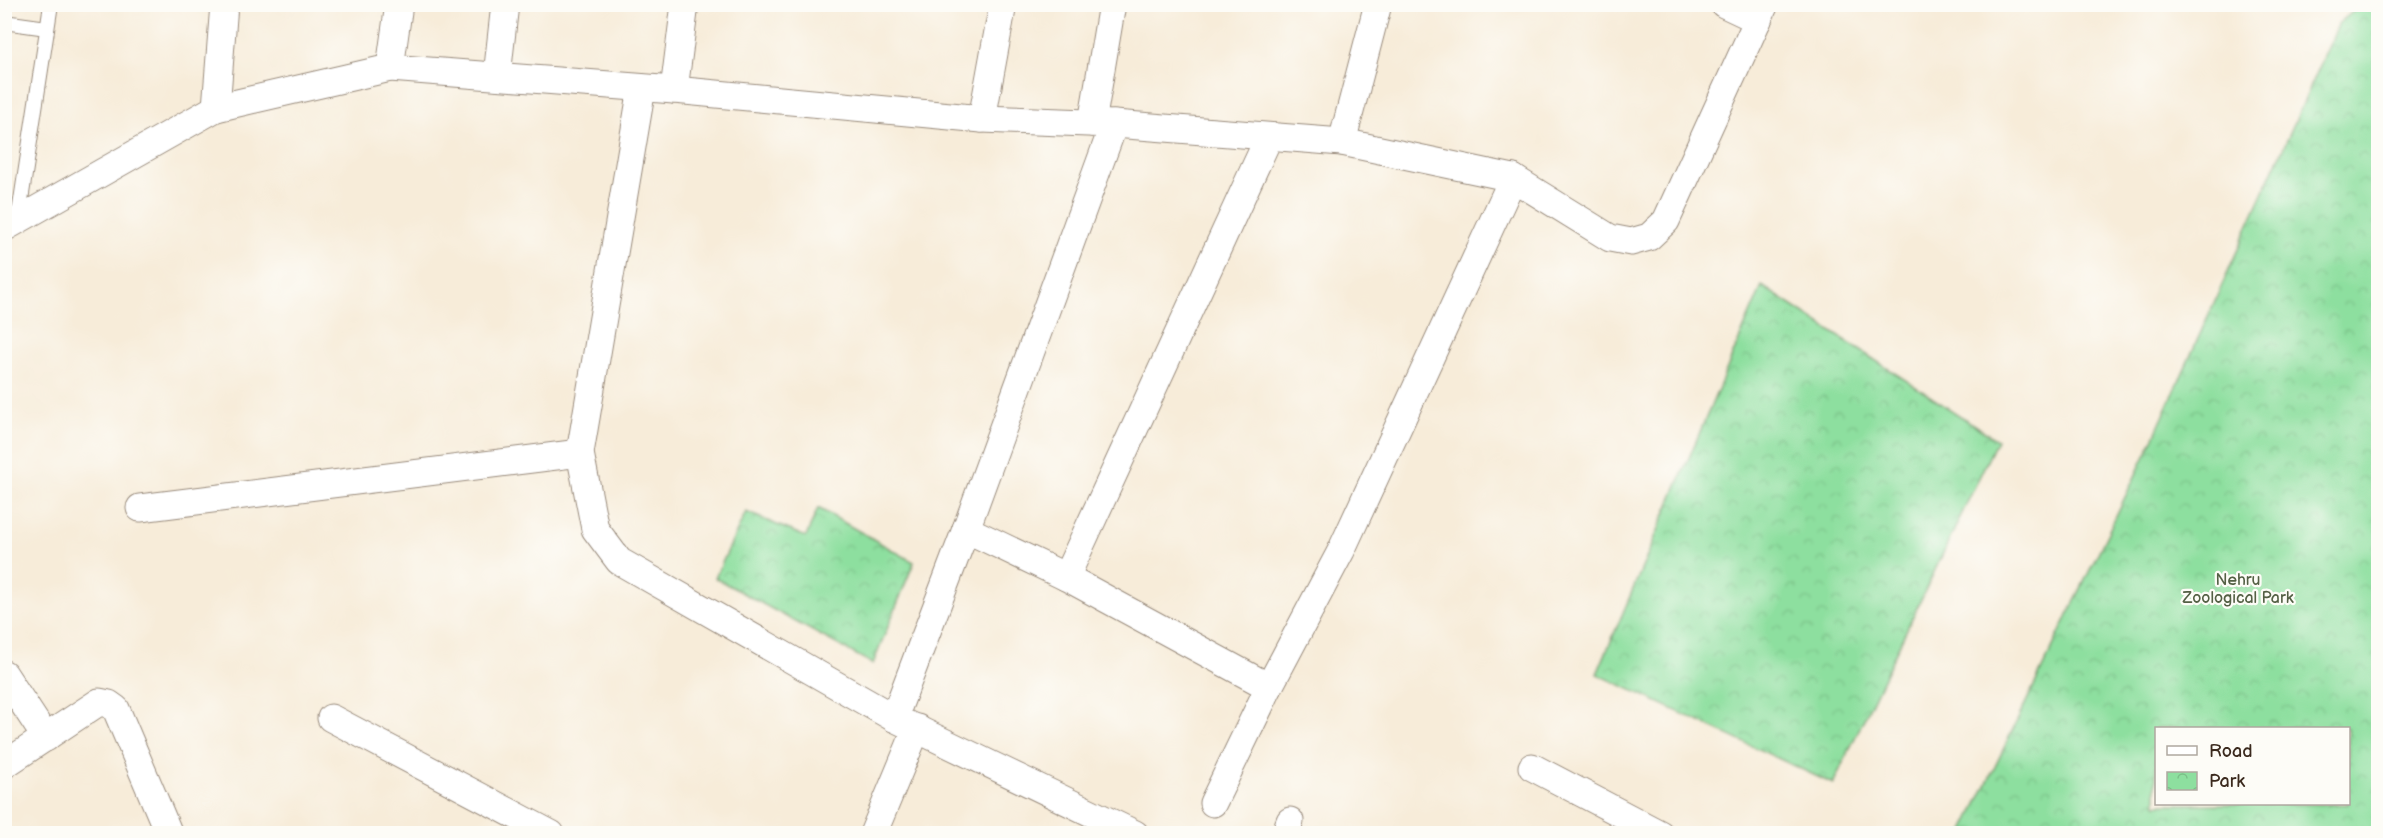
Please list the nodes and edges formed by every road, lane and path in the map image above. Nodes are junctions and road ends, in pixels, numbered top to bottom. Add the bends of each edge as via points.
1 (51, 4) edge
2 (224, 4) edge
3 (399, 4) edge
4 (505, 4) edge
5 (685, 4) edge
6 (1003, 4) edge
7 (1112, 4) edge
8 (1378, 4) edge
9 (1724, 4) edge
10 (1761, 12) edge
11 (4, 22) edge
12 (47, 28) junction
13 (390, 68) junction
14 (497, 76) junction
15 (642, 88) junction
16 (674, 90) junction
17 (216, 108) junction
18 (982, 119) junction
19 (1103, 124) junction
20 (1269, 136) junction
21 (1342, 142) junction
22 (1513, 178) junction
23 (11, 224) edge
24 (580, 453) junction
25 (140, 508) dead end
26 (966, 529) junction
27 (1066, 577) junction
28 (4, 674) edge
29 (1269, 687) junction
30 (331, 718) dead end
31 (906, 723) junction
32 (46, 738) junction
33 (4, 765) edge
34 (1532, 767) dead end
35 (1213, 803) dead end
36 (168, 834) edge
37 (551, 834) edge
38 (873, 834) edge
39 (1135, 834) edge
40 (1660, 834) edge

1 - 12 lane
2 - 17 street
3 - 13 street
4 - 14 street
5 - 16 street
6 - 18 street
7 - 19 street
8 - 21 street
9 - 10 street
10 - 22 street via 1666,221 1649,237 1631,242 1610,238
11 - 12 lane
12 - 23 lane
13 - 14 street
13 - 17 street
14 - 15 street
15 - 16 street
15 - 24 street
16 - 18 street
17 - 23 street
18 - 19 street
19 - 20 street
19 - 26 street
20 - 21 street
20 - 27 street
21 - 22 street
22 - 29 street via 1341,551
24 - 25 street
24 - 31 street via 595,529 619,561
26 - 27 street
26 - 31 street
27 - 29 street
28 - 32 street
29 - 35 street
30 - 37 street
31 - 38 street
31 - 39 street
32 - 33 street
32 - 36 street via 99,702 116,709
34 - 40 street

